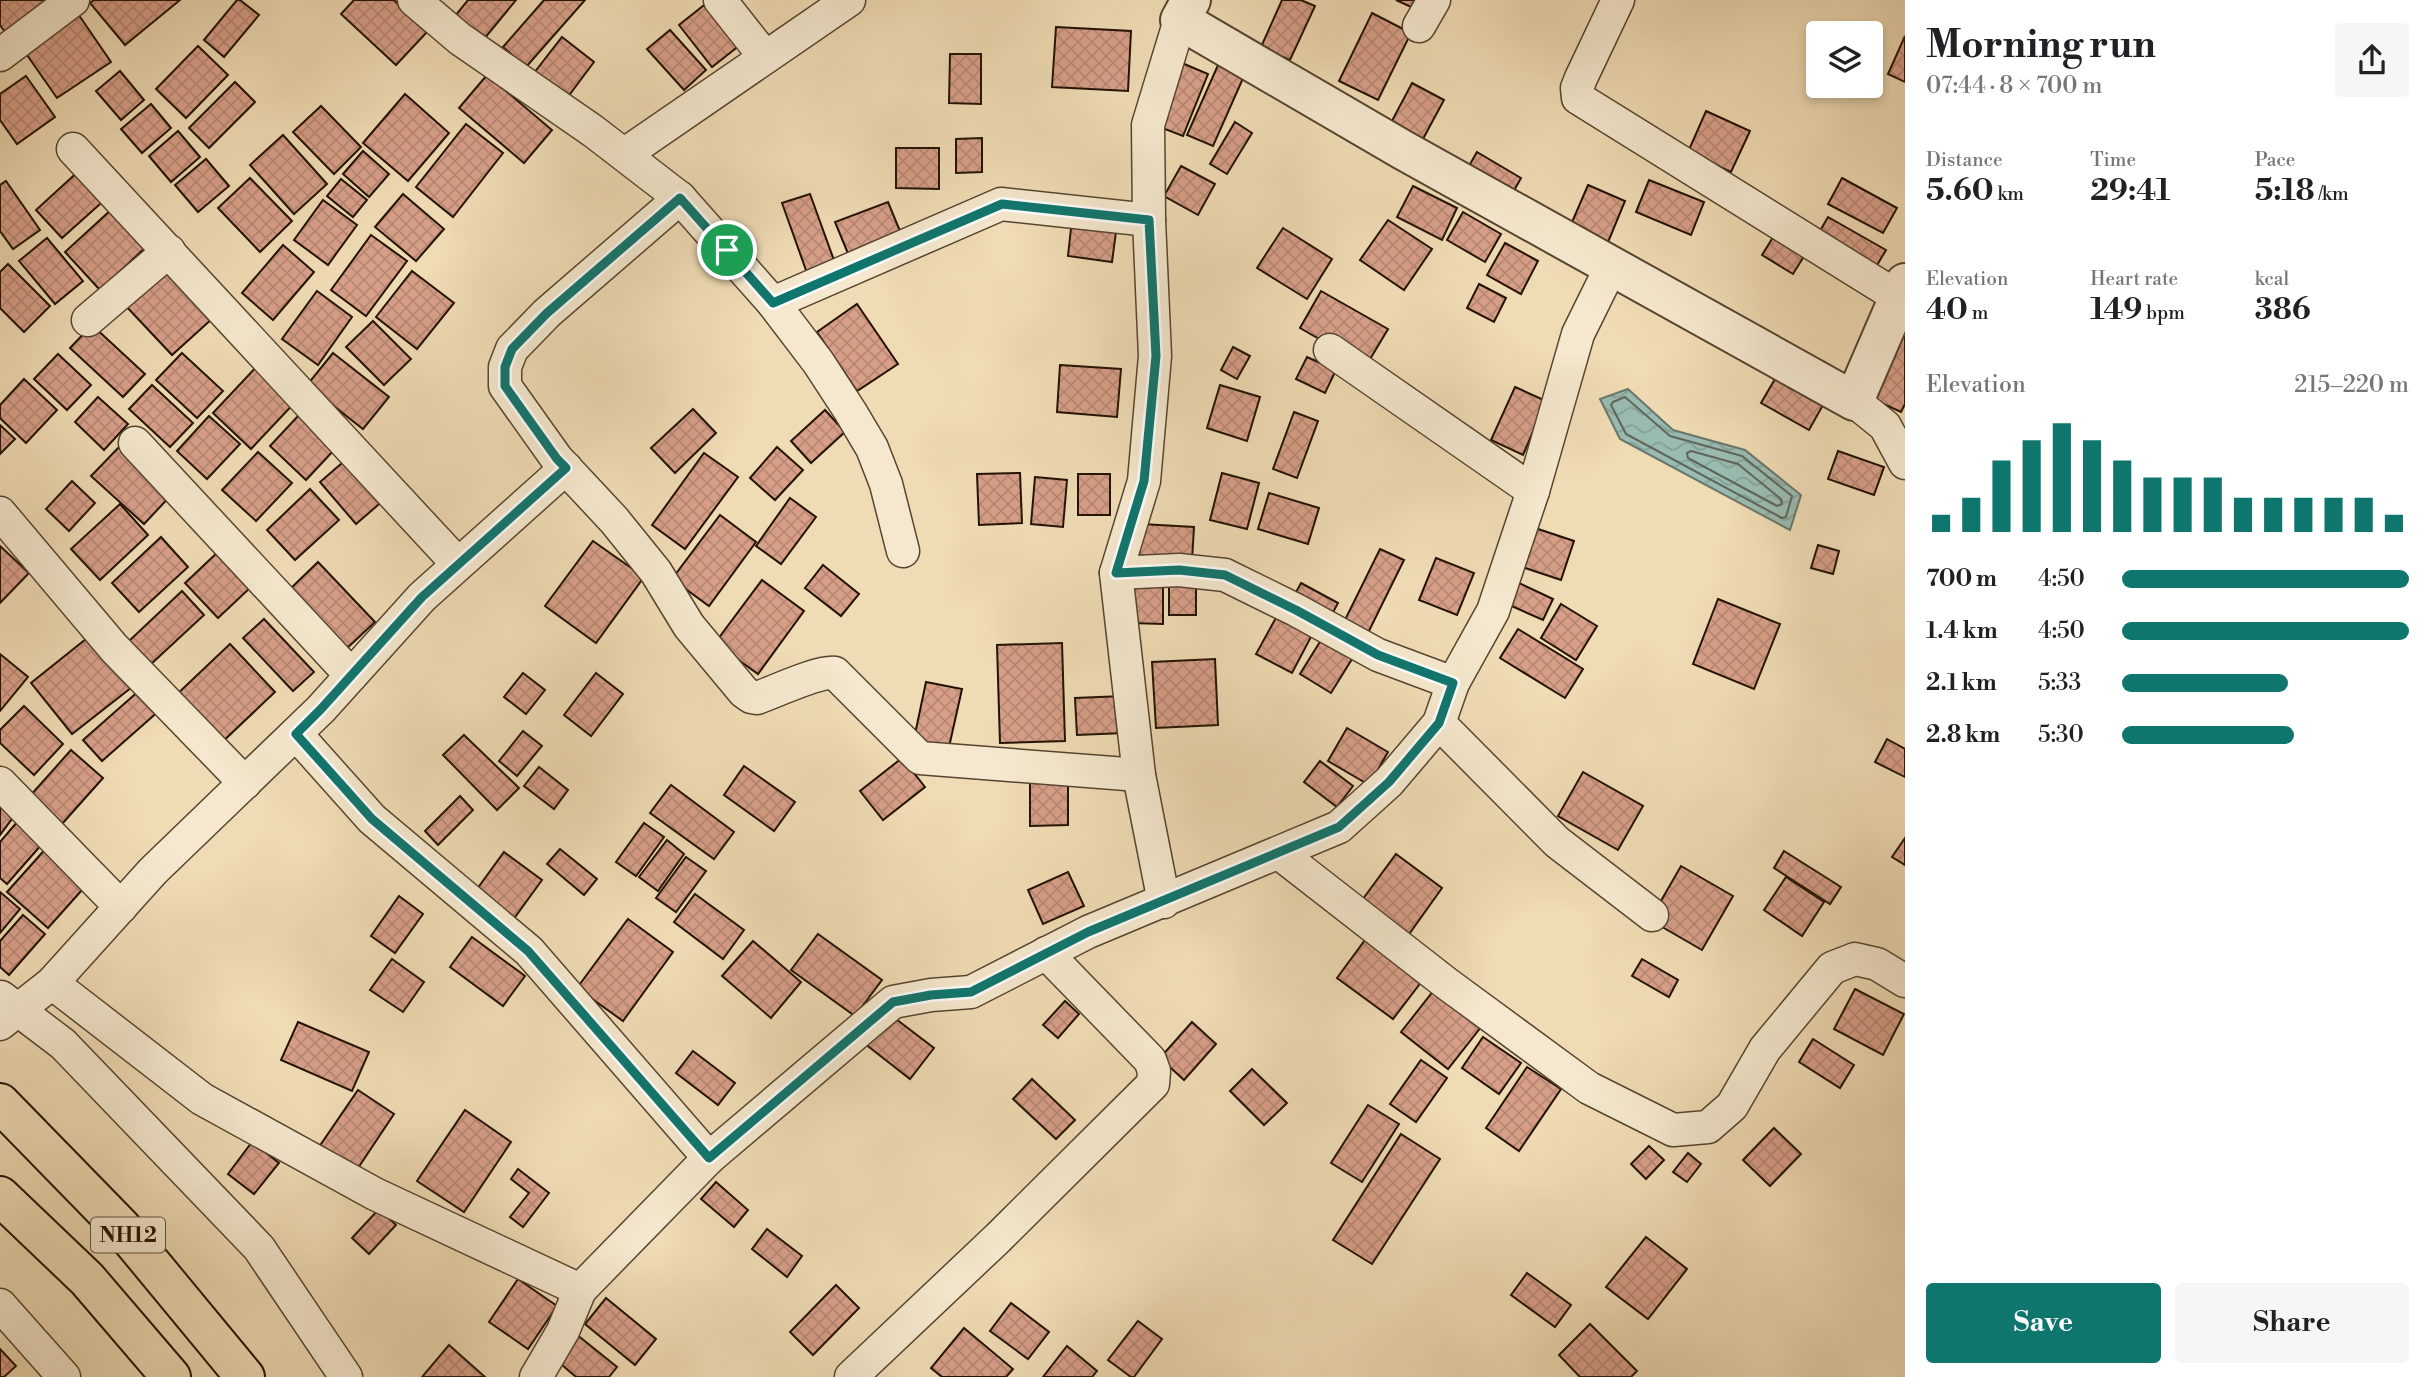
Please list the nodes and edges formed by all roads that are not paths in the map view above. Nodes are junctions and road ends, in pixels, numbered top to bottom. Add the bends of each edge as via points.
1 (73, 0) edge
2 (414, 0) edge
3 (720, 0) edge
4 (849, 0) edge
5 (1618, 0) edge
6 (1186, 10) edge
7 (0, 55) edge
8 (765, 57) junction
9 (73, 149) dead end
10 (625, 154) junction
11 (680, 198) junction
12 (1149, 220) junction
13 (169, 250) junction
14 (1612, 265) junction
15 (1903, 285) edge
16 (773, 303) junction
17 (88, 320) dead end
18 (1330, 350) dead end
19 (1854, 401) junction
20 (135, 443) dead end
21 (1905, 463) edge
22 (566, 468) junction
23 (1533, 491) junction
24 (0, 513) edge
25 (903, 551) dead end
26 (457, 563) junction
27 (1116, 573) junction
28 (351, 676) junction
29 (1453, 683) junction
30 (1439, 723) junction
31 (296, 734) junction
32 (1139, 775) junction
33 (0, 783) edge
34 (244, 783) junction
35 (1279, 853) junction
36 (1164, 902) junction
37 (121, 906) junction
38 (1652, 915) dead end
39 (1046, 953) junction
40 (1905, 981) edge
41 (52, 983) junction
42 (5, 1010) edge
43 (0, 1102) edge
44 (709, 1158) junction
45 (0, 1196) edge
46 (580, 1290) junction
47 (0, 1305) edge
48 (64, 1377) edge
49 (171, 1377) edge
50 (245, 1377) edge
51 (346, 1377) edge
52 (536, 1377) edge
53 (850, 1377) edge

1 - 7 street
2 - 10 street via 460,39
3 - 8 street
4 - 8 street
5 - 15 street via 1581,78 1578,98
6 - 12 street via 1148,125
6 - 14 street via 1403,150
8 - 10 street
9 - 13 street
10 - 11 street
11 - 16 street
11 - 22 street via 512,349 505,367 505,386
12 - 16 street via 1002,204
12 - 27 street via 1156,356 1144,481
13 - 17 street
13 - 26 street
14 - 19 street
14 - 23 street via 1578,334
15 - 19 street
16 - 25 street via 818,362 872,448
18 - 23 street
19 - 21 street via 1885,426
20 - 28 street
22 - 26 street
22 - 32 street via 656,572 689,626 751,698 830,671 920,758
23 - 29 street via 1493,611
24 - 34 street via 114,648
26 - 28 street
27 - 29 street via 1179,570 1225,575 1378,655
27 - 32 street
28 - 31 street
29 - 30 street
30 - 35 street via 1389,782 1339,827
30 - 38 street via 1557,842
31 - 34 street
31 - 44 street via 372,819 528,951
32 - 36 street
33 - 37 street
34 - 37 street
35 - 36 street
35 - 40 street via 1589,1088 1673,1130 1707,1127 1732,1105 1765,1049 1832,968 1855,959 1877,964
36 - 39 street
37 - 41 street
39 - 44 street via 971,992 893,1002
39 - 53 street via 1150,1060 1153,1084
41 - 42 street
41 - 46 street via 202,1099 375,1194
42 - 51 street via 63,1044 260,1248
43 - 50 highway, NH12 via 121,1227
44 - 46 street
45 - 49 highway, NH12 via 87,1279
46 - 52 street
47 - 48 street

